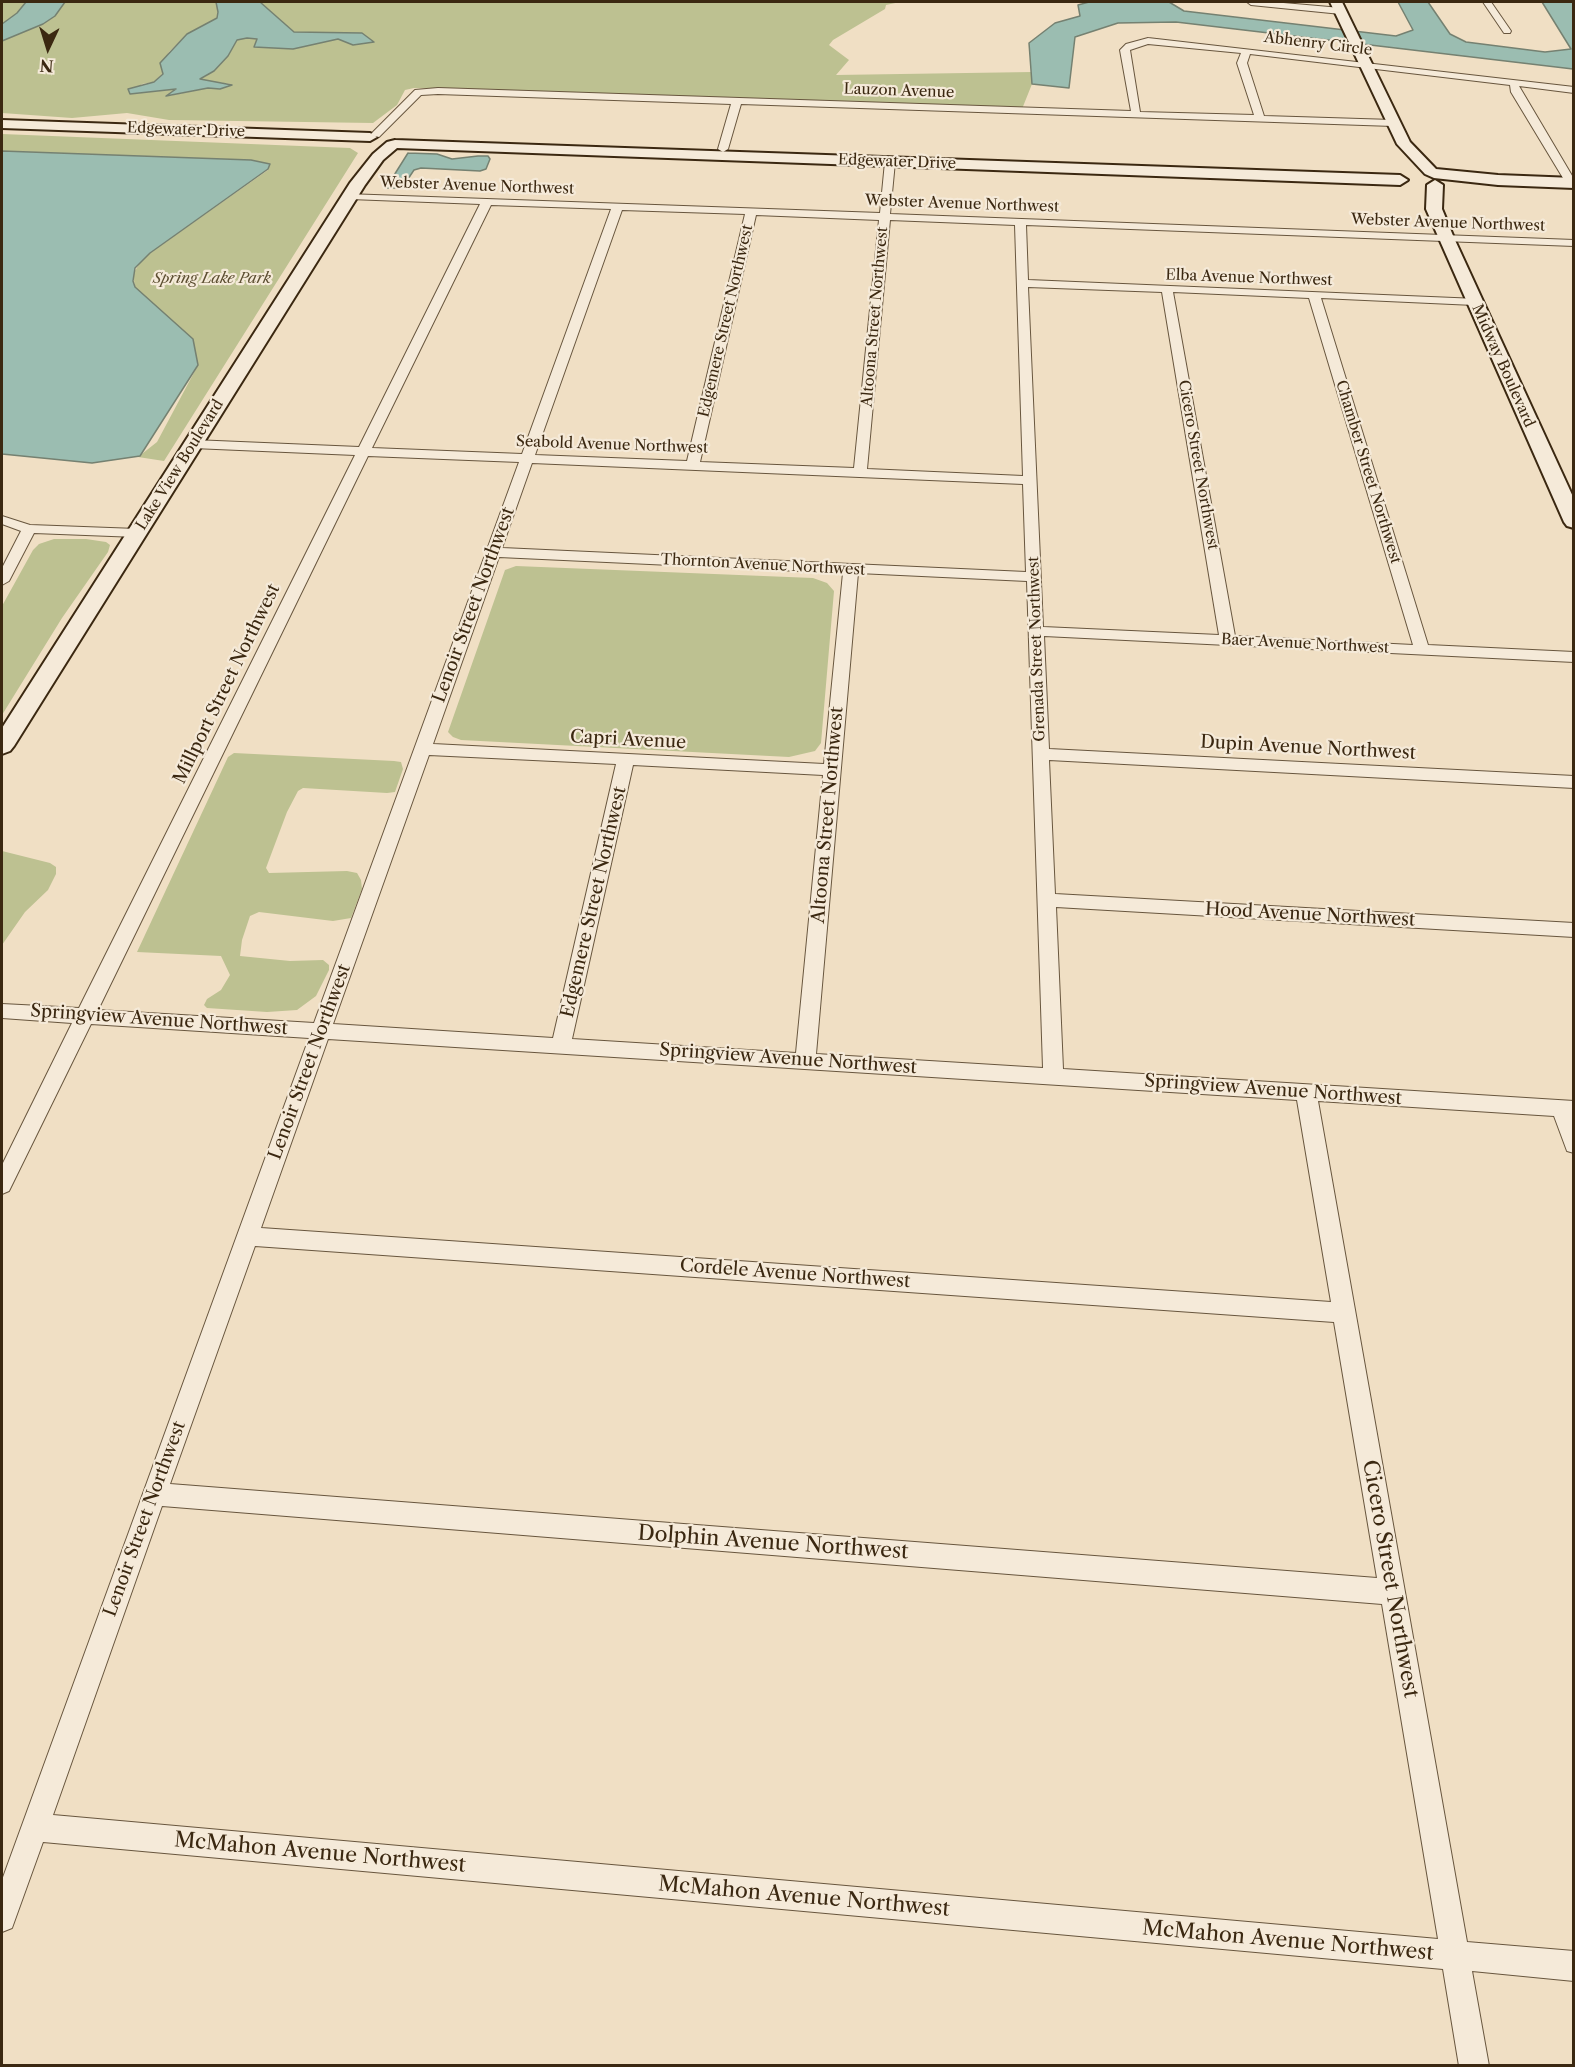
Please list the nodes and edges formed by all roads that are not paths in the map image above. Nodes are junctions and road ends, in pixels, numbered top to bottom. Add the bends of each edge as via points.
1 (1251, 2) edge
2 (1487, 2) edge
3 (1339, 6) edge
4 (1507, 31) dead end
5 (1246, 51) junction
6 (1366, 65) junction
7 (1514, 83) junction
8 (1574, 90) edge
9 (736, 101) junction
10 (408, 103) junction
11 (1136, 115) junction
12 (1260, 119) junction
13 (1393, 123) junction
14 (2, 124) edge
15 (118, 128) junction
16 (2, 129) edge
17 (18, 129) junction
18 (396, 138) junction
19 (370, 140) junction
20 (1404, 144) junction
21 (723, 149) junction
22 (890, 162) junction
23 (1418, 179) junction
24 (1572, 183) edge
25 (354, 190) junction
26 (487, 201) junction
27 (618, 206) junction
28 (1434, 209) junction
29 (750, 211) junction
30 (884, 216) junction
31 (1020, 222) junction
32 (1446, 238) junction
33 (1574, 243) edge
34 (1022, 283) junction
35 (1167, 290) junction
36 (1314, 295) junction
37 (1474, 301) junction
38 (193, 444) junction
39 (363, 451) junction
40 (527, 458) junction
41 (693, 465) junction
42 (860, 473) junction
43 (1030, 480) junction
44 (1567, 494) edge
45 (2, 520) edge
46 (1574, 522) edge
47 (29, 529) junction
48 (136, 533) junction
49 (493, 552) junction
50 (851, 569) junction
51 (1034, 577) junction
52 (2, 581) edge
53 (1036, 631) junction
54 (1228, 640) junction
55 (1422, 650) junction
56 (1574, 657) edge
57 (2, 746) edge
58 (422, 749) junction
59 (1041, 754) junction
60 (626, 759) junction
61 (832, 770) junction
62 (1574, 782) edge
63 (1046, 900) junction
64 (1574, 930) edge
65 (2, 1011) edge
66 (85, 1016) junction
67 (321, 1030) junction
68 (561, 1045) junction
69 (805, 1060) junction
70 (1053, 1076) junction
71 (1306, 1092) junction
72 (1568, 1108) edge
73 (1574, 1145) edge
74 (2, 1185) edge
75 (247, 1236) junction
76 (1344, 1313) junction
77 (154, 1494) junction
78 (1392, 1592) junction
79 (34, 1827) junction
80 (2, 1918) edge
81 (1455, 1956) junction
82 (1574, 1966) edge
83 (1473, 2066) edge

1 - 3 street
2 - 4 street
3 - 6 street, Midway Boulevard
5 - 6 street, Abhenry Circle
5 - 11 street, Abhenry Circle via 1159,41 1130,46 1125,50 1125,59
5 - 12 street via 1242,63
6 - 7 street, Abhenry Circle
6 - 13 street, Midway Boulevard
7 - 8 street, Abhenry Circle
7 - 24 street
9 - 10 street, Lauzon Avenue via 438,91 418,92
9 - 11 street, Lauzon Avenue
9 - 21 street
10 - 18 street
10 - 19 street, Lauzon Avenue
11 - 12 street, Lauzon Avenue
12 - 13 street, Lauzon Avenue
13 - 20 street, Midway Boulevard
14 - 15 street, Edgewater Drive
15 - 17 street
15 - 19 street, Edgewater Drive
16 - 17 street, Edgewater Drive
17 - 19 street, Edgewater Drive
18 - 19 street via 378,147
18 - 21 street, Edgewater Drive
18 - 22 street, Edgewater Drive
18 - 25 street, Lake View Boulevard
19 - 25 street, Lake View Boulevard
20 - 23 street, Midway Boulevard
20 - 23 street, Midway Boulevard via 1405,157
21 - 23 street, Edgewater Drive
22 - 23 street, Edgewater Drive
22 - 30 street, Altoona Street Northwest
23 - 24 street, Edgewater Drive
23 - 28 street, Midway Boulevard
23 - 28 street, Midway Boulevard
25 - 26 street, Webster Avenue Northwest
25 - 38 street, Lake View Boulevard
26 - 27 street, Webster Avenue Northwest
26 - 39 street, Millport Street Northwest
27 - 29 street, Webster Avenue Northwest
27 - 40 street, Lenoir Street Northwest
28 - 32 street, Midway Boulevard
29 - 30 street, Webster Avenue Northwest
29 - 41 street, Edgemere Street Northwest
30 - 31 street, Webster Avenue Northwest
30 - 42 street, Altoona Street Northwest
31 - 32 street, Webster Avenue Northwest
31 - 34 street, Grenada Street Northwest
32 - 33 street, Webster Avenue Northwest
32 - 37 street, Midway Boulevard
34 - 35 street, Elba Avenue Northwest
34 - 43 street, Grenada Street Northwest
35 - 36 street, Elba Avenue Northwest
35 - 54 street, Cicero Street Northwest
36 - 37 street, Elba Avenue Northwest
36 - 55 street, Chamber Street Northwest
37 - 44 street, Midway Boulevard
38 - 39 street, Seabold Avenue Northwest
38 - 48 street, Lake View Boulevard
39 - 40 street, Seabold Avenue Northwest
39 - 66 street, Millport Street Northwest
40 - 41 street, Seabold Avenue Northwest
40 - 49 street, Lenoir Street Northwest
41 - 42 street, Seabold Avenue Northwest
42 - 43 street, Seabold Avenue Northwest
43 - 51 street, Grenada Street Northwest
44 - 46 street, Midway Boulevard
45 - 47 street
47 - 48 street
47 - 52 street
48 - 57 street, Lake View Boulevard
49 - 50 street, Thornton Avenue Northwest
49 - 58 street, Lenoir Street Northwest
50 - 51 street, Thornton Avenue Northwest
50 - 61 street, Altoona Street Northwest
51 - 53 street, Grenada Street Northwest
53 - 54 street, Baer Avenue Northwest
53 - 59 street, Grenada Street Northwest
54 - 55 street, Baer Avenue Northwest
55 - 56 street, Baer Avenue Northwest
58 - 60 street, Capri Avenue
58 - 67 street, Lenoir Street Northwest
59 - 62 street, Dupin Avenue Northwest
59 - 63 street, Grenada Street Northwest
60 - 61 street, Capri Avenue
60 - 68 street, Edgemere Street Northwest
61 - 69 street, Altoona Street Northwest
63 - 64 street, Hood Avenue Northwest
63 - 70 street, Grenada Street Northwest
65 - 66 street, Springview Avenue Northwest
66 - 67 street, Springview Avenue Northwest
66 - 74 street, Millport Street Northwest
67 - 68 street, Springview Avenue Northwest
67 - 75 street, Lenoir Street Northwest
68 - 69 street, Springview Avenue Northwest
69 - 70 street, Springview Avenue Northwest
70 - 71 street, Springview Avenue Northwest
71 - 72 street, Springview Avenue Northwest
71 - 76 street, Cicero Street Northwest
72 - 73 street
75 - 76 street, Cordele Avenue Northwest
75 - 77 street, Lenoir Street Northwest
76 - 78 street, Cicero Street Northwest
77 - 78 street, Dolphin Avenue Northwest
77 - 79 street, Lenoir Street Northwest
78 - 81 street, Cicero Street Northwest
79 - 80 street, Lenoir Street Northwest
79 - 81 street, McMahon Avenue Northwest
81 - 82 street, McMahon Avenue Northwest
81 - 83 street, Cicero Street Northwest

